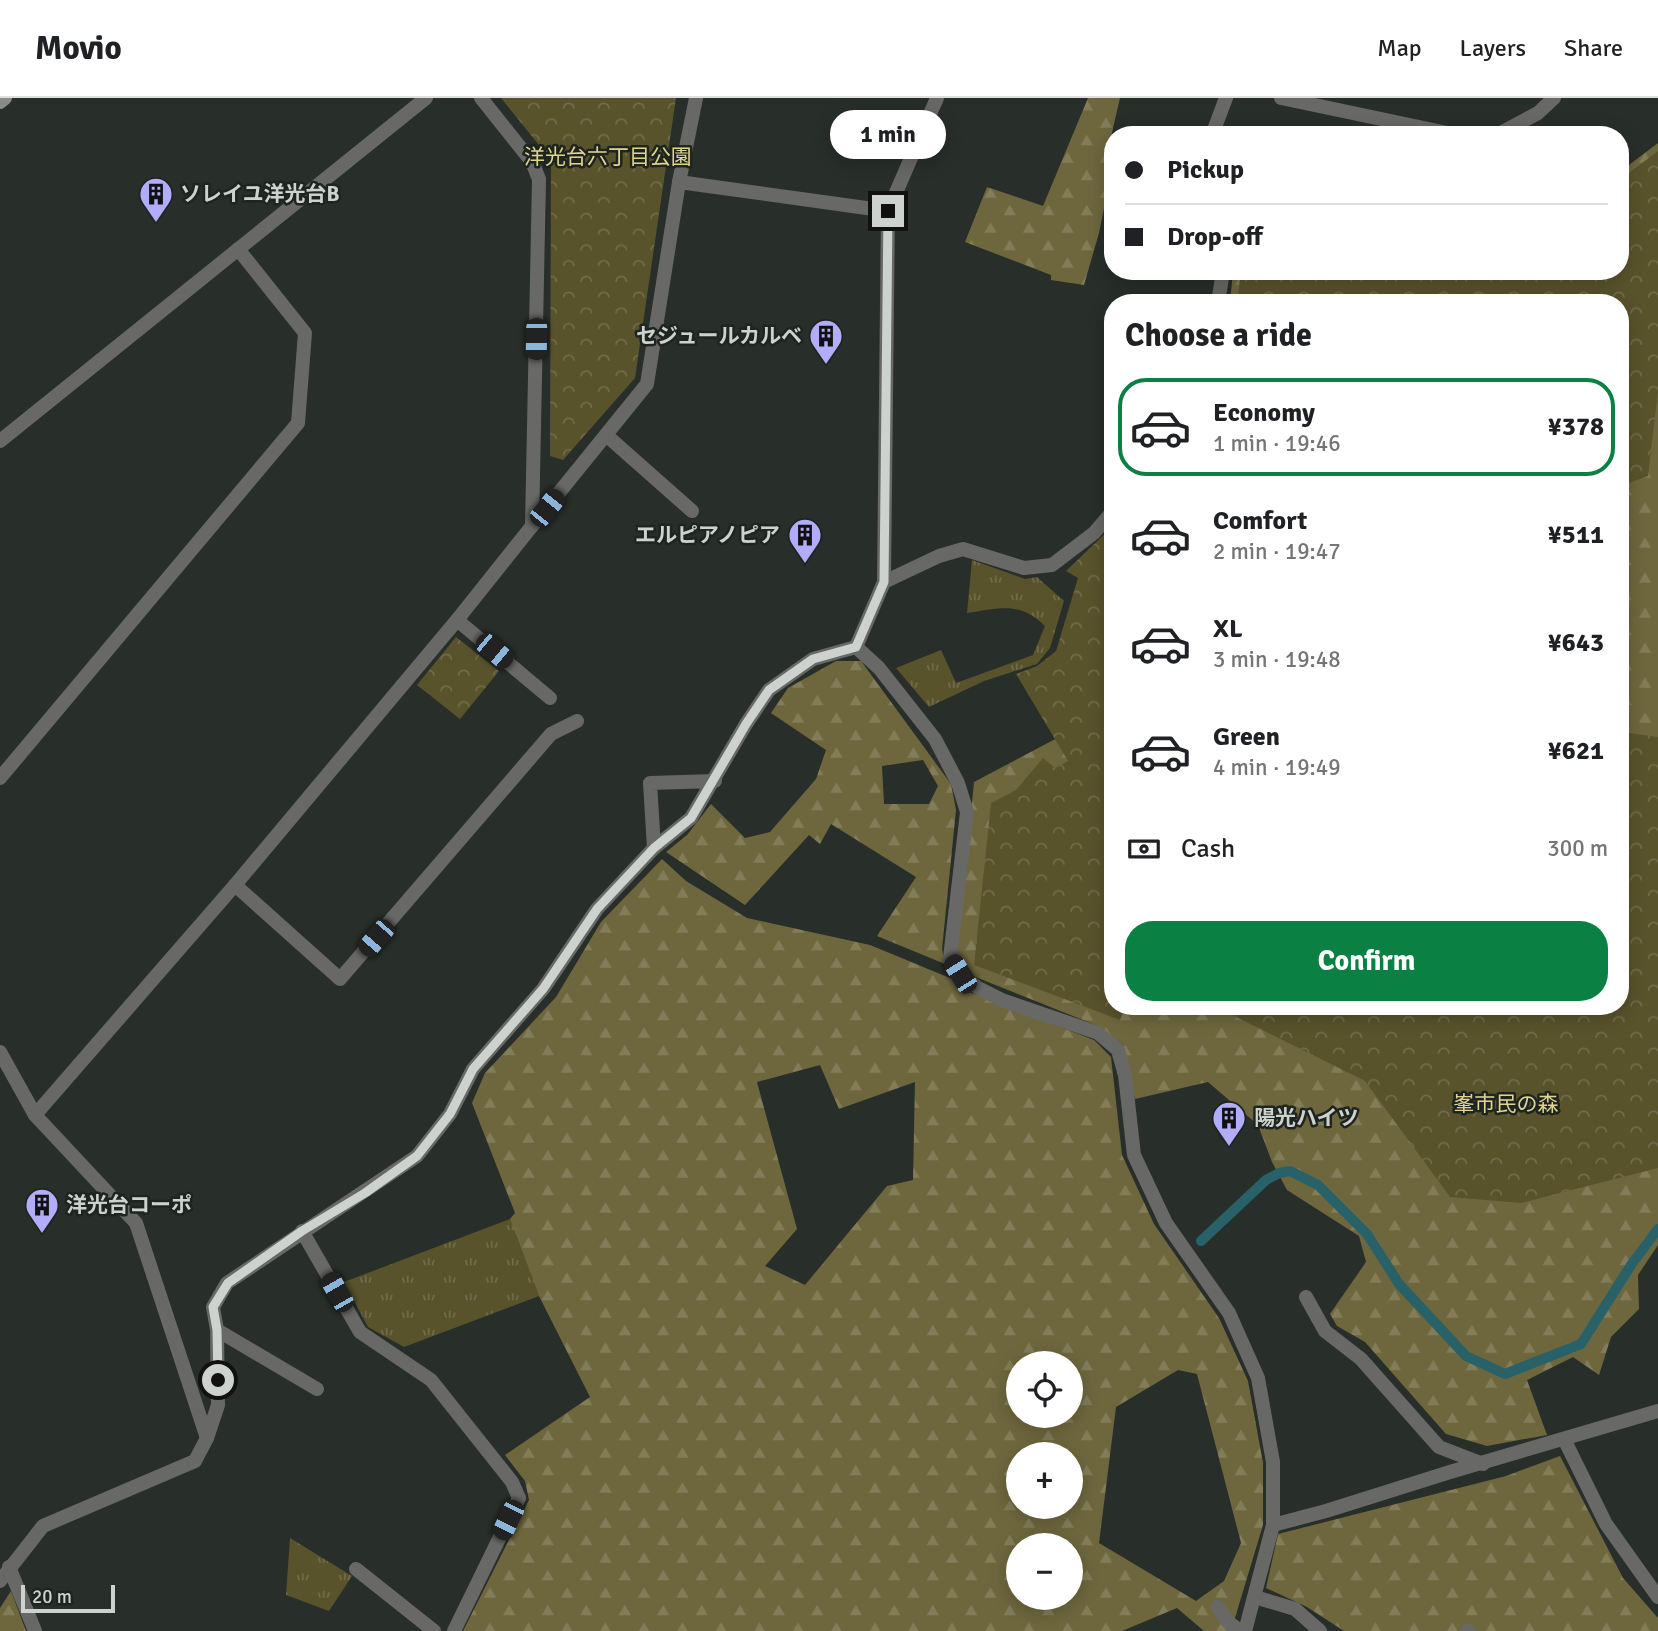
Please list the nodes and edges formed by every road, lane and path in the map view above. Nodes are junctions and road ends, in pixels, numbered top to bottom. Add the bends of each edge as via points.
1 (5, 98) edge
2 (426, 98) edge
3 (481, 98) edge
4 (696, 98) edge
5 (937, 98) edge
6 (1226, 98) edge
7 (1281, 98) edge
8 (1554, 98) edge
9 (0, 102) edge
10 (1215, 126) edge
11 (1414, 126) edge
12 (1514, 126) edge
13 (679, 182) junction
14 (888, 211) junction
15 (238, 249) junction
16 (606, 435) junction
17 (0, 441) edge
18 (692, 511) dead end
19 (1104, 521) edge
20 (532, 526) junction
21 (884, 582) junction
22 (457, 620) junction
23 (856, 647) junction
24 (550, 698) dead end
25 (577, 721) dead end
26 (0, 778) edge
27 (715, 781) junction
28 (654, 848) junction
29 (235, 885) junction
30 (0, 1052) edge
31 (35, 1115) junction
32 (302, 1231) junction
33 (1306, 1297) dead end
34 (217, 1330) junction
35 (317, 1389) dead end
36 (1658, 1411) edge
37 (207, 1437) junction
38 (1563, 1440) junction
39 (1483, 1464) junction
40 (1273, 1525) junction
41 (9, 1567) junction
42 (356, 1569) dead end
43 (0, 1581) edge
44 (1255, 1597) junction
45 (1658, 1597) edge
46 (1218, 1606) dead end
47 (35, 1631) edge
48 (434, 1631) edge
49 (454, 1631) edge
50 (1240, 1631) edge
51 (1245, 1631) edge
52 (1320, 1631) edge

1 - 9 street
2 - 15 street
3 - 20 street via 532,162 539,179
4 - 13 street
5 - 14 street
6 - 10 street
7 - 11 street
8 - 12 street
13 - 14 street
13 - 16 street via 647,384
14 - 21 street
15 - 17 street
15 - 26 street via 305,332 298,423
16 - 18 street
16 - 20 street
19 - 21 street via 1052,565 1024,568 963,549
20 - 22 street
21 - 23 street
22 - 24 street
22 - 29 street
23 - 27 street via 813,659 769,690
23 - 40 street via 879,668 935,739 958,783 967,812 950,958 960,974 1002,1000 1098,1033 1118,1050 1134,1155 1166,1223 1229,1313 1258,1378 1273,1462
25 - 29 street via 551,734 341,979
27 - 28 street via 691,818
27 - 28 street via 650,783
28 - 32 street via 597,909 543,989 473,1069 450,1114 417,1156
29 - 31 street
30 - 31 street
31 - 37 street via 136,1223
32 - 34 street via 228,1283 213,1307
32 - 49 street via 360,1332 431,1380 519,1497
33 - 39 street via 1325,1331 1361,1359 1439,1447
34 - 35 street
34 - 37 street via 218,1405
36 - 38 street
37 - 41 street via 195,1461 43,1526
38 - 39 street
38 - 45 street via 1606,1524
39 - 40 street
40 - 44 street
41 - 43 street
41 - 47 street
42 - 48 street
44 - 51 street
44 - 52 street via 1295,1609
46 - 50 street

